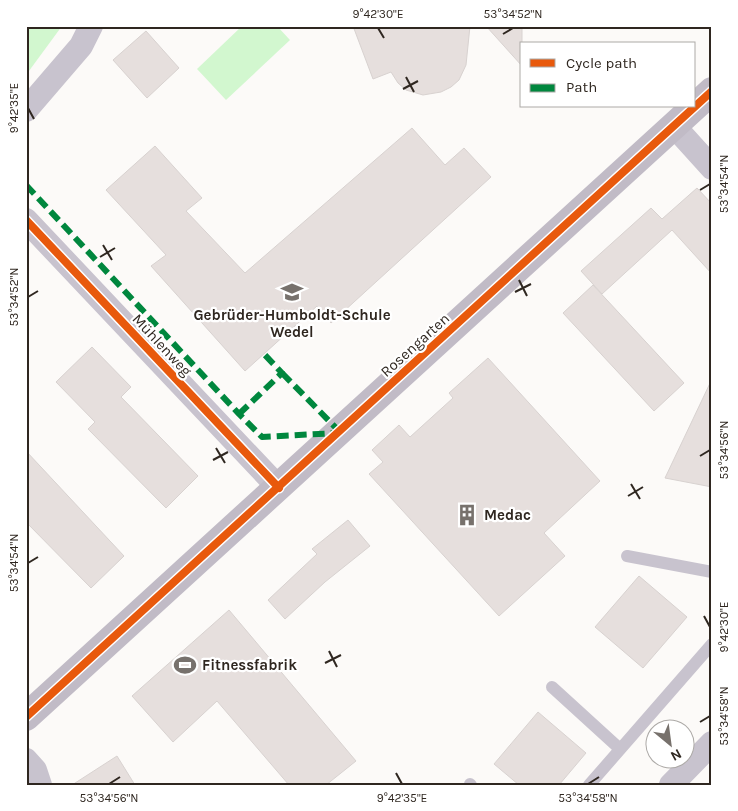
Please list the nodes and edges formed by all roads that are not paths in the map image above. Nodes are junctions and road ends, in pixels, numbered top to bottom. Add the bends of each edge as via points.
1 (91, 26) edge
2 (712, 91) edge
3 (696, 106) edge
4 (694, 108) edge
5 (26, 110) edge
6 (674, 126) junction
7 (712, 168) edge
8 (26, 220) edge
9 (279, 488) junction
10 (627, 556) dead end
11 (712, 572) edge
12 (712, 644) edge
13 (552, 687) dead end
14 (26, 717) edge
15 (712, 744) edge
16 (620, 749) junction
17 (26, 760) edge
18 (40, 785) edge
19 (589, 785) edge
20 (671, 785) edge

1 - 5 street via 81,46
2 - 3 main road, Rosengarten
4 - 6 main road, Rosengarten
6 - 7 street
6 - 9 main road, Rosengarten
8 - 9 street, Mühlenweg
9 - 14 main road, Rosengarten
10 - 11 lane
12 - 16 lane
13 - 16 lane
15 - 20 street
16 - 19 lane
17 - 18 street via 35,770

